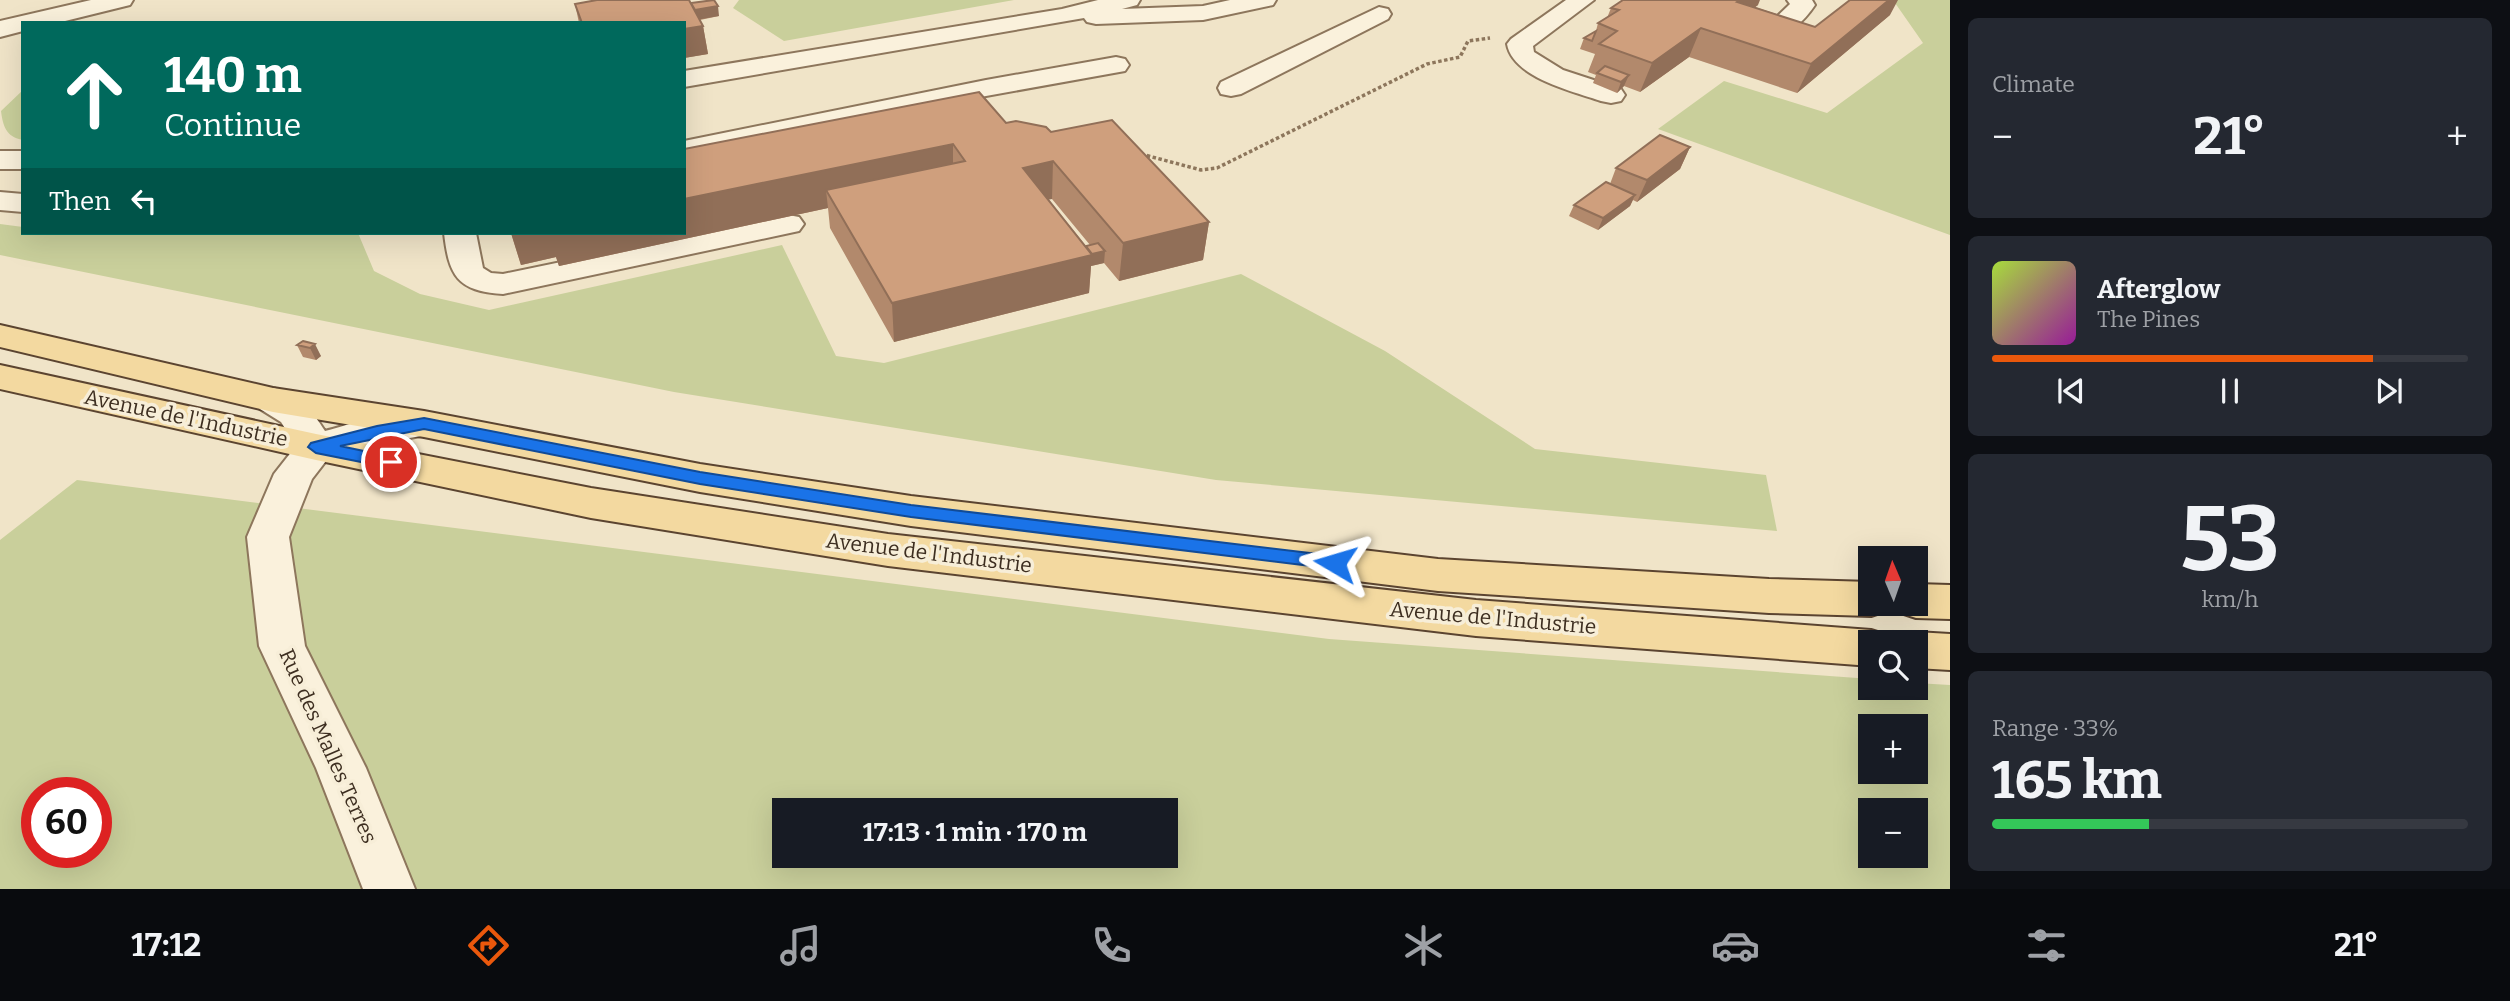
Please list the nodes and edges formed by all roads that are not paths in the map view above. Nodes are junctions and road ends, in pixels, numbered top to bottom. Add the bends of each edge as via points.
1 (123, 0) edge
2 (1128, 0) edge
3 (1264, 0) edge
4 (1539, 0) edge
5 (1799, 0) edge
6 (1575, 4) edge
7 (1369, 7) edge
8 (1062, 16) junction
9 (64, 21) edge
10 (65, 21) edge
11 (1777, 29) edge
12 (941, 34) junction
13 (1116, 65) dead end
14 (763, 68) junction
15 (686, 69) edge
16 (974, 73) junction
17 (686, 79) edge
18 (1231, 88) dead end
19 (686, 90) edge
20 (1611, 95) dead end
21 (686, 99) edge
22 (686, 149) edge
23 (0, 201) edge
24 (21, 203) edge
25 (788, 224) dead end
26 (460, 235) edge
27 (0, 335) edge
28 (0, 377) edge
29 (273, 400) junction
30 (424, 424) junction
31 (316, 447) junction
32 (1858, 599) edge
33 (1928, 601) edge
34 (1950, 602) edge
35 (1858, 647) edge
36 (1928, 651) edge
37 (1950, 652) edge
38 (389, 889) edge

1 - 9 street
1 - 10 street
2 - 8 street
3 - 8 street via 1203,13
4 - 6 street
5 - 11 street via 1803,5
6 - 20 street via 1520,44 1522,55 1554,76
7 - 18 street
8 - 12 street
12 - 14 street
12 - 16 street
13 - 16 street
14 - 15 street via 732,61
14 - 17 street
14 - 19 street via 740,79
14 - 21 street via 743,86
16 - 22 street
23 - 24 street
25 - 26 street via 503,284 482,284 470,275
27 - 29 main road, Avenue de l'Industrie
28 - 31 main road, Avenue de l'Industrie
29 - 30 main road, Avenue de l'Industrie
29 - 31 street via 294,413
30 - 31 street
30 - 32 main road, Avenue de l'Industrie via 700,478 911,511 1180,545 1438,575
31 - 35 main road, Avenue de l'Industrie via 591,503 888,550 1476,618
31 - 38 street, Rue des Malles Terres via 294,474 268,537 282,646 341,768
33 - 34 main road
36 - 37 main road

